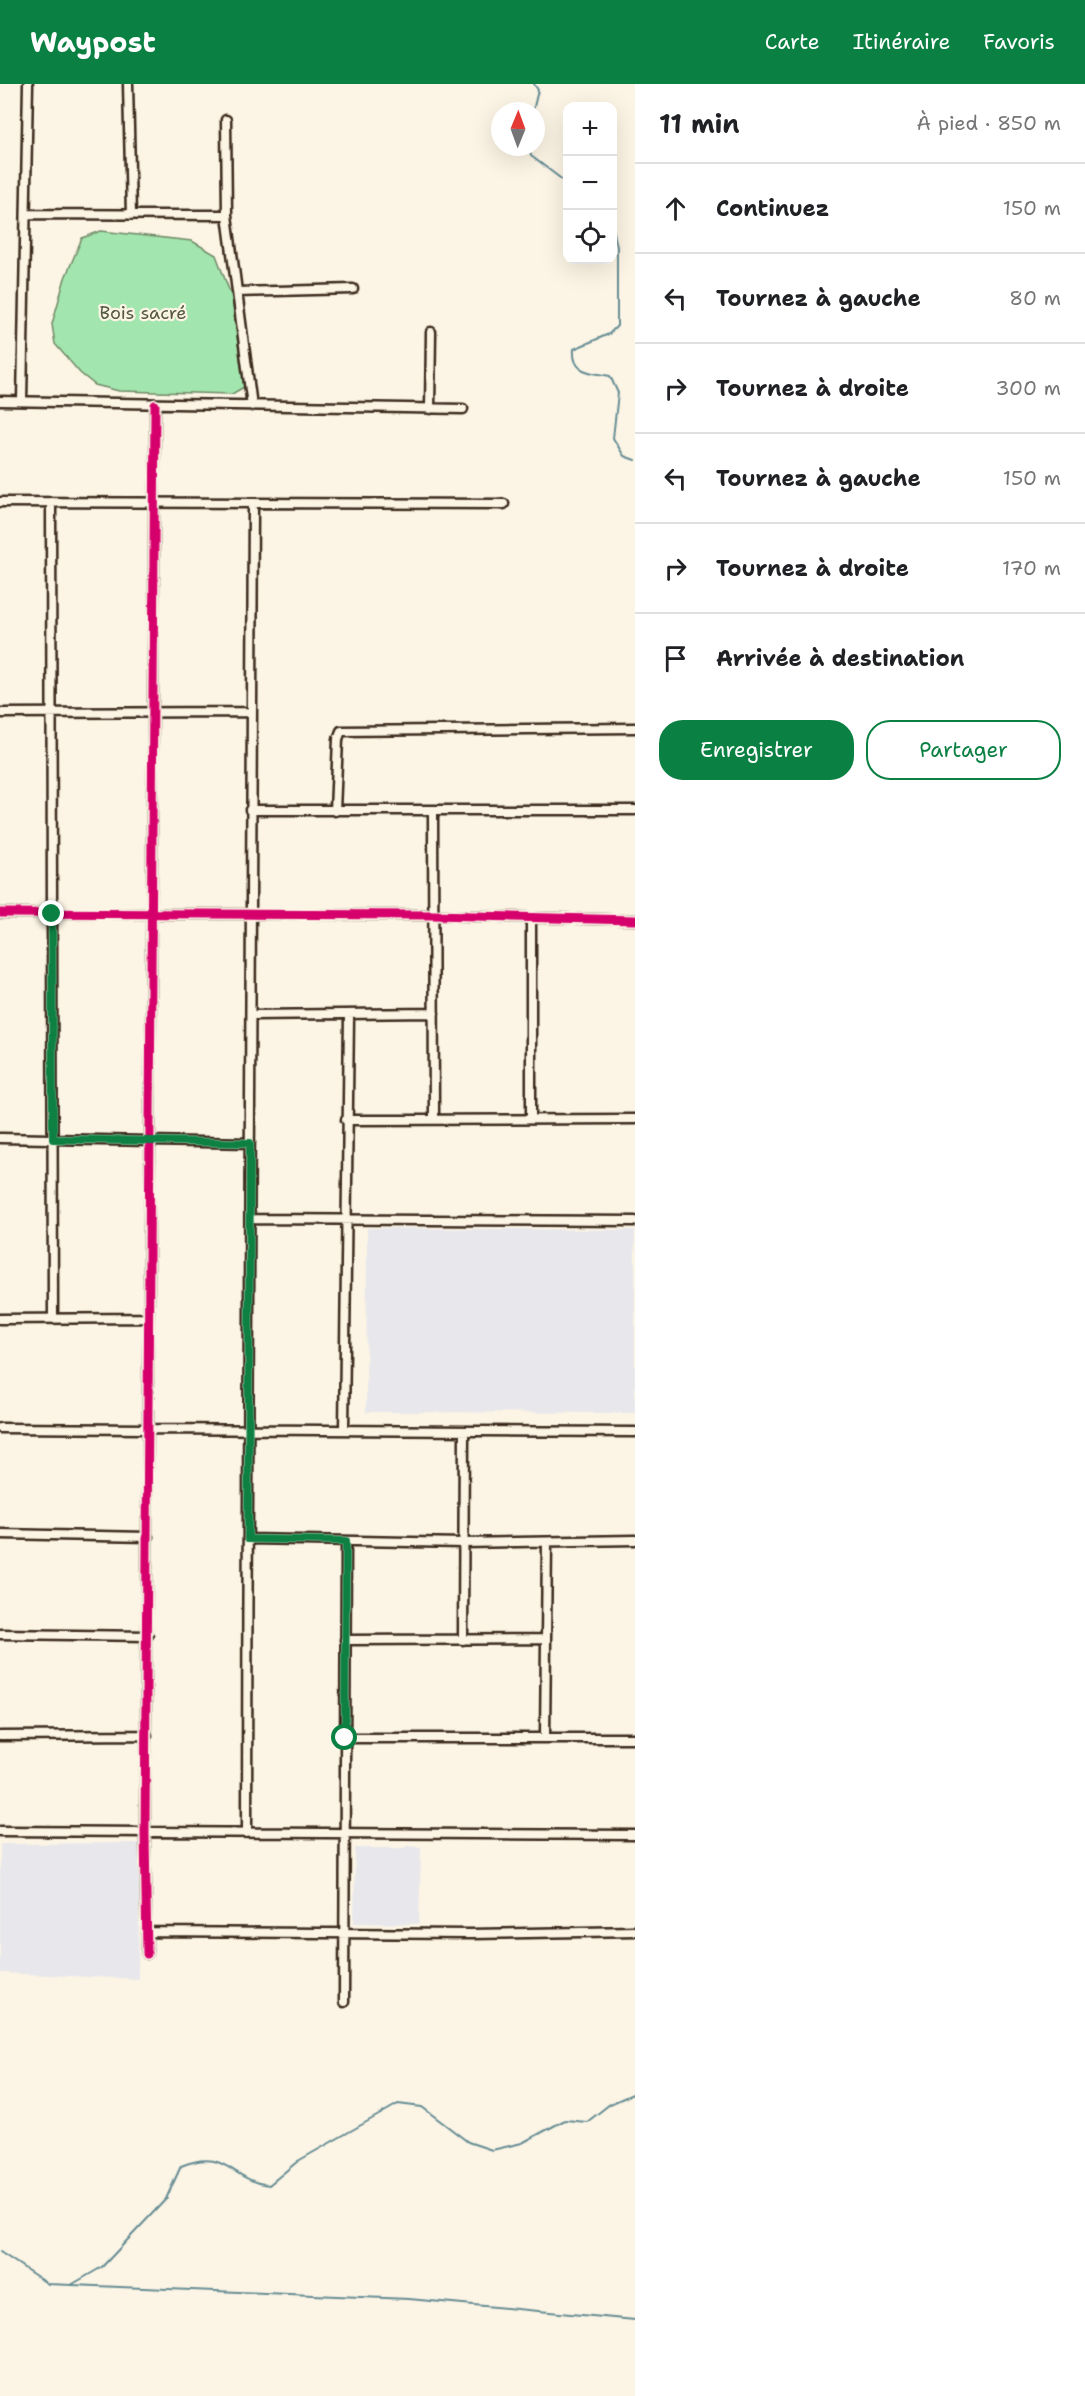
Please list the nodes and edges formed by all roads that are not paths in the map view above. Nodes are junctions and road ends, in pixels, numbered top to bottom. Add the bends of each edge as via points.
1 (28, 84) edge
2 (128, 84) edge
3 (226, 120) dead end
4 (27, 214) junction
5 (131, 215) junction
6 (227, 215) junction
7 (353, 289) dead end
8 (237, 292) junction
9 (431, 332) dead end
10 (0, 401) edge
11 (22, 401) junction
12 (155, 405) junction
13 (252, 406) junction
14 (430, 409) junction
15 (463, 409) dead end
16 (0, 502) edge
17 (51, 502) junction
18 (153, 504) junction
19 (253, 504) junction
20 (504, 504) dead end
21 (154, 712) junction
22 (250, 712) junction
23 (0, 713) edge
24 (53, 713) junction
25 (635, 728) edge
26 (250, 810) junction
27 (635, 810) edge
28 (335, 811) junction
29 (433, 811) junction
30 (0, 913) edge
31 (52, 914) junction
32 (151, 914) junction
33 (250, 914) junction
34 (433, 915) junction
35 (531, 918) junction
36 (635, 920) edge
37 (434, 1013) junction
38 (251, 1015) junction
39 (349, 1016) junction
40 (434, 1118) junction
41 (531, 1119) junction
42 (635, 1119) edge
43 (346, 1120) junction
44 (0, 1138) edge
45 (53, 1139) junction
46 (152, 1142) junction
47 (250, 1143) junction
48 (250, 1219) junction
49 (348, 1220) junction
50 (635, 1221) edge
51 (148, 1318) junction
52 (0, 1319) edge
53 (53, 1319) junction
54 (0, 1428) edge
55 (148, 1429) junction
56 (246, 1430) junction
57 (344, 1430) junction
58 (464, 1431) junction
59 (635, 1432) edge
60 (0, 1534) edge
61 (148, 1537) junction
62 (248, 1539) junction
63 (635, 1540) edge
64 (346, 1541) junction
65 (547, 1542) junction
66 (464, 1543) junction
67 (0, 1634) edge
68 (148, 1636) junction
69 (546, 1639) junction
70 (345, 1640) junction
71 (463, 1640) junction
72 (147, 1735) junction
73 (0, 1736) edge
74 (345, 1738) junction
75 (545, 1738) junction
76 (635, 1738) edge
77 (0, 1832) edge
78 (145, 1833) junction
79 (247, 1833) junction
80 (345, 1833) junction
81 (635, 1835) edge
82 (635, 1931) edge
83 (147, 1932) junction
84 (345, 1932) junction
85 (147, 1954) dead end
86 (344, 2002) dead end

1 - 4 street
2 - 5 street
3 - 6 street
4 - 5 street
4 - 11 street
5 - 6 street
6 - 8 street
7 - 8 street
8 - 13 street
9 - 14 street
10 - 11 street
11 - 12 street
12 - 13 street
12 - 18 street
13 - 14 street
14 - 15 street
16 - 17 street
17 - 18 street
17 - 24 street
18 - 19 street
18 - 21 street
19 - 20 street
19 - 22 street
21 - 22 street
21 - 24 street
21 - 32 street
22 - 26 street
23 - 24 street
24 - 31 street
25 - 28 street via 341,731
26 - 28 street
26 - 33 street
27 - 29 street
28 - 29 street
29 - 34 street
30 - 31 street
31 - 32 street
31 - 45 street
32 - 33 street
32 - 46 street
33 - 34 street
33 - 38 street
34 - 35 street
34 - 37 street
35 - 36 street
35 - 41 street
37 - 39 street
37 - 40 street
38 - 39 street
38 - 47 street
39 - 43 street
40 - 41 street
40 - 43 street
41 - 42 street
43 - 49 street
44 - 45 street
45 - 46 street
45 - 53 street
46 - 47 street
46 - 51 street
47 - 48 street
48 - 49 street
48 - 56 street
49 - 50 street
49 - 57 street
51 - 53 street
51 - 55 street
52 - 53 street
54 - 55 street
55 - 56 street
55 - 61 street
56 - 57 street
56 - 62 street
57 - 58 street
58 - 59 street
58 - 66 street
60 - 61 street
61 - 68 street
62 - 64 street
62 - 79 street
63 - 65 street
64 - 66 street
64 - 70 street
65 - 66 street
65 - 69 street
66 - 71 street
67 - 68 street
68 - 72 street
69 - 71 street
69 - 75 street
70 - 71 street
70 - 74 street
72 - 73 street
72 - 78 street
74 - 75 street
74 - 80 street
75 - 76 street
77 - 78 street
78 - 79 street
78 - 83 street
79 - 80 street
80 - 81 street
80 - 84 street
82 - 84 street
83 - 84 street
83 - 85 street
84 - 86 street

